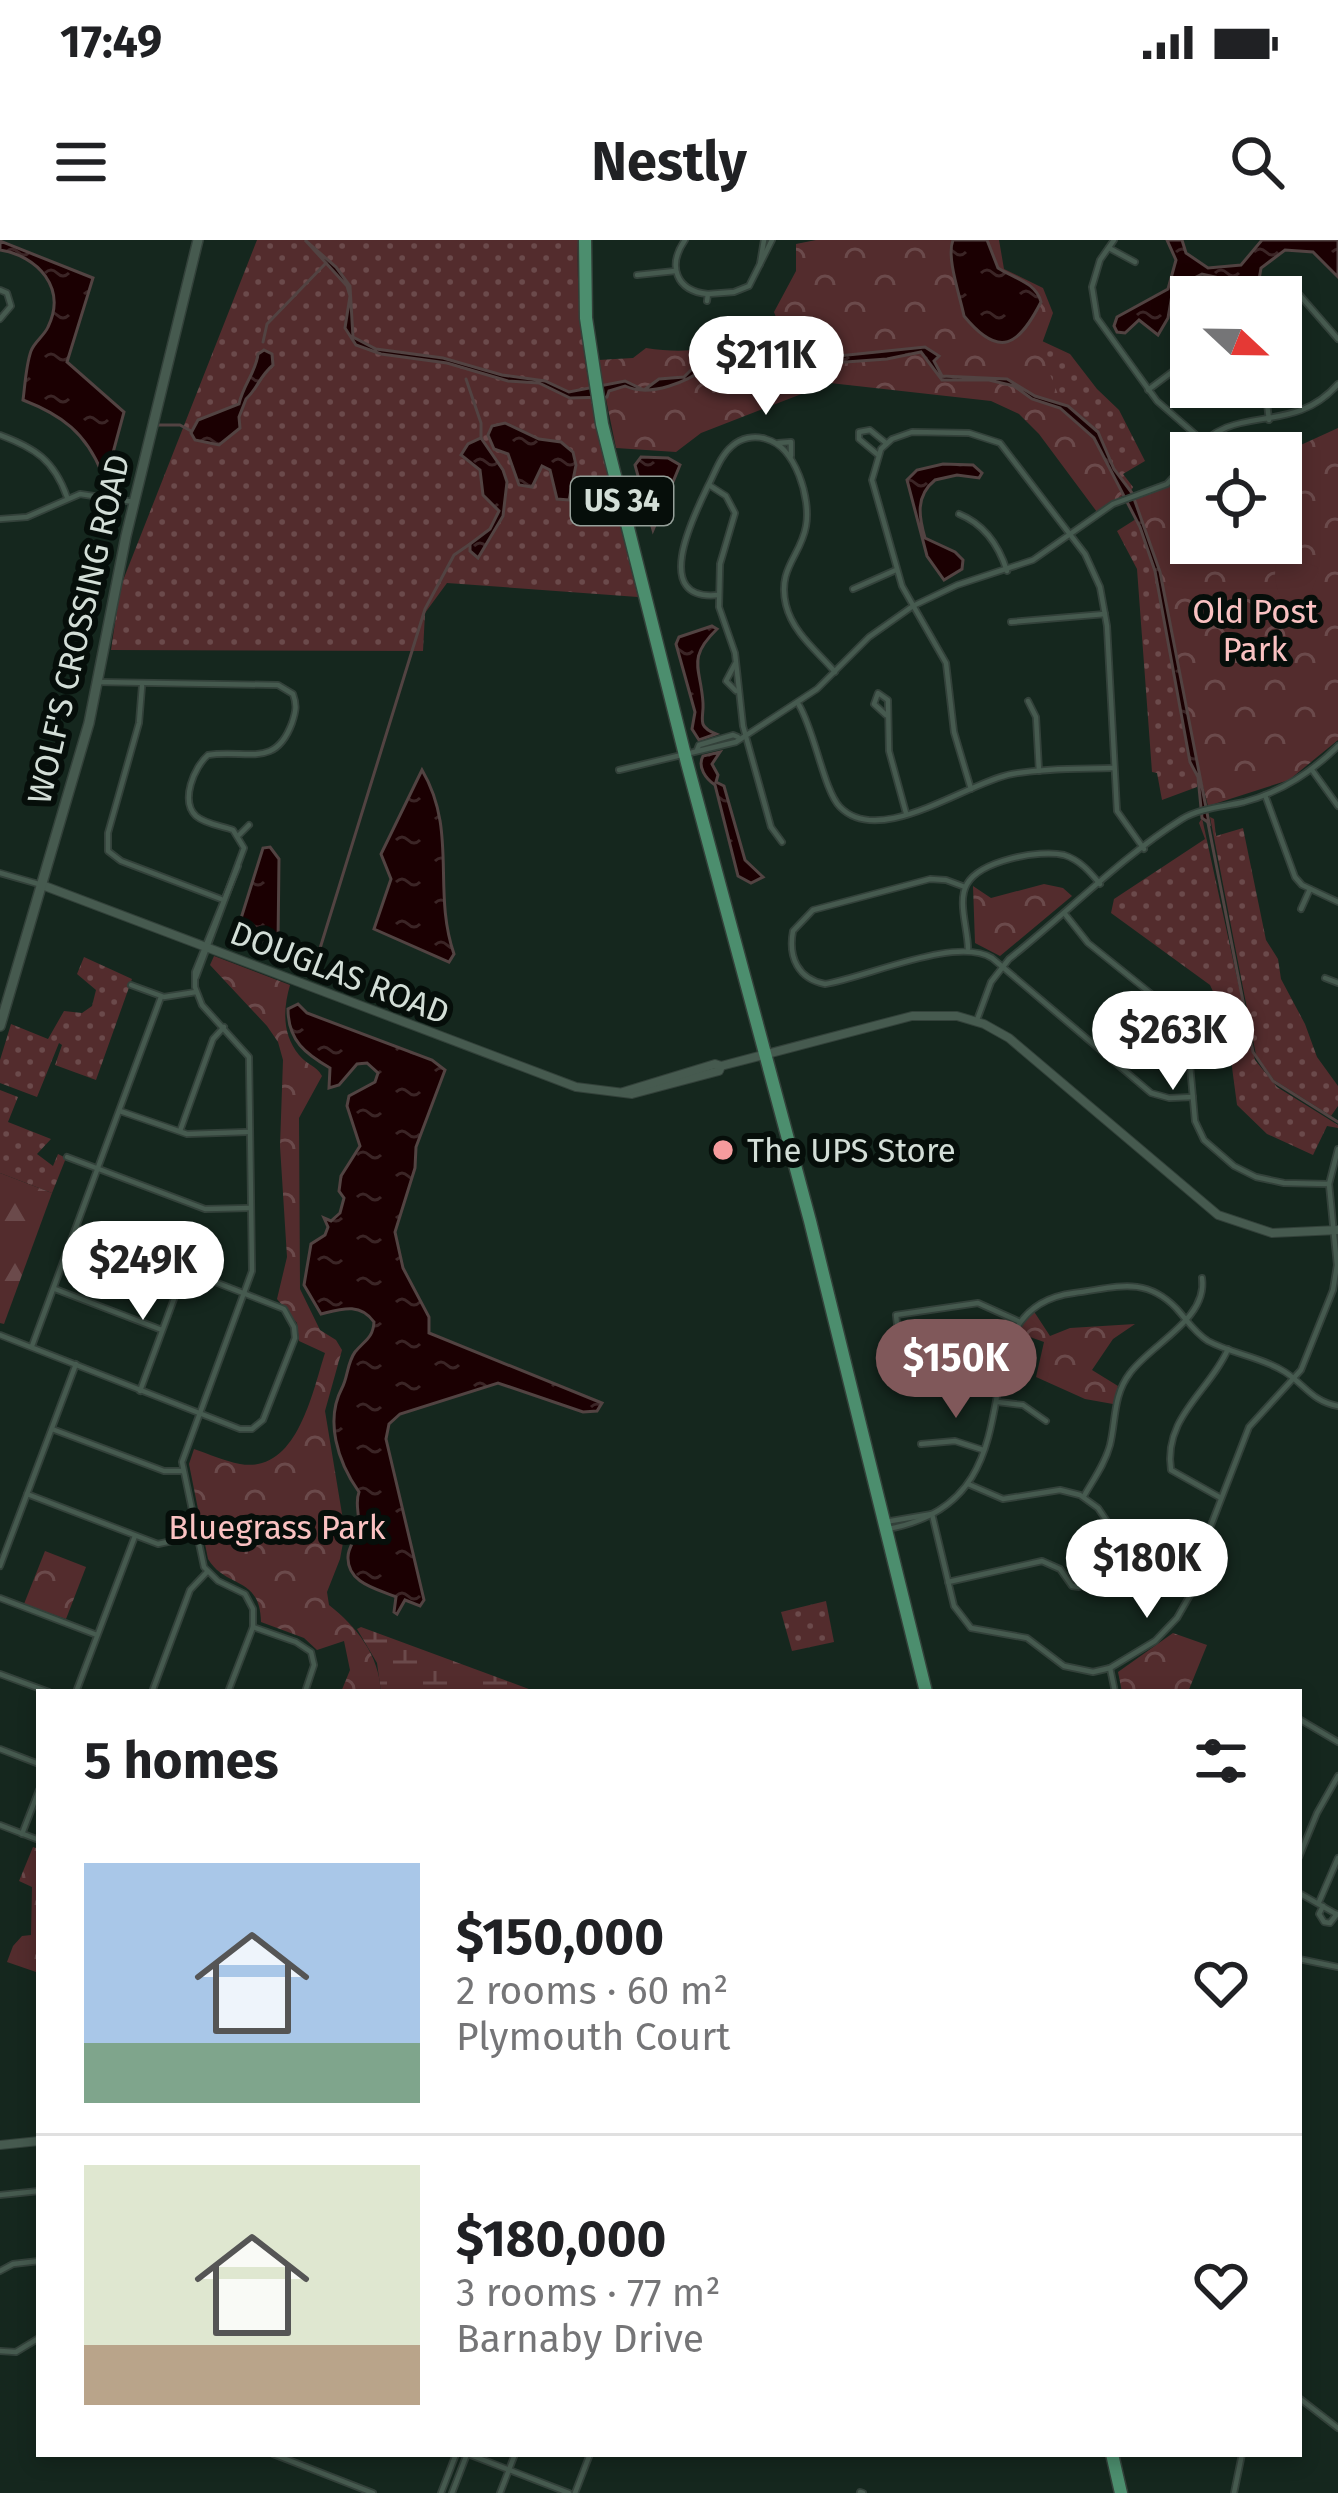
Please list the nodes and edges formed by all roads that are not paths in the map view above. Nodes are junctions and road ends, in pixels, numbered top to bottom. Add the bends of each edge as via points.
1 (198, 240) edge
2 (585, 240) edge
3 (685, 240) edge
4 (768, 240) edge
5 (1114, 240) edge
6 (1109, 248) junction
7 (1135, 262) dead end
8 (675, 271) junction
9 (637, 275) dead end
10 (0, 290) edge
11 (1302, 298) edge
12 (0, 320) edge
13 (1338, 340) edge
14 (1170, 374) edge
15 (1338, 384) edge
16 (1148, 390) junction
17 (1268, 408) edge
18 (1269, 420) junction
19 (1193, 432) edge
20 (1217, 432) edge
21 (0, 435) edge
22 (886, 443) junction
23 (877, 454) junction
24 (1170, 481) edge
25 (709, 485) junction
26 (67, 498) junction
27 (134, 502) junction
28 (959, 514) dead end
29 (0, 519) edge
30 (1072, 535) junction
31 (896, 570) junction
32 (1007, 571) junction
33 (853, 589) dead end
34 (718, 595) junction
35 (913, 606) junction
36 (1105, 614) junction
37 (1011, 622) dead end
38 (836, 672) junction
39 (97, 682) junction
40 (142, 686) junction
41 (301, 688) dead end
42 (293, 694) junction
43 (1028, 701) dead end
44 (797, 704) junction
45 (886, 715) dead end
46 (742, 736) junction
47 (1338, 746) edge
48 (691, 751) junction
49 (1113, 768) junction
50 (619, 770) dead end
51 (1312, 770) junction
52 (1039, 771) junction
53 (971, 789) junction
54 (1265, 795) junction
55 (1338, 806) edge
56 (905, 813) junction
57 (249, 825) dead end
58 (239, 835) junction
59 (782, 842) dead end
60 (1144, 849) junction
61 (238, 866) junction
62 (0, 873) edge
63 (1100, 884) junction
64 (42, 885) junction
65 (965, 887) junction
66 (1310, 889) junction
67 (221, 899) junction
68 (1338, 902) edge
69 (1300, 909) dead end
70 (1065, 914) junction
71 (207, 946) junction
72 (968, 949) junction
73 (1002, 968) junction
74 (1325, 978) dead end
75 (0, 981) edge
76 (1338, 983) edge
77 (12, 985) junction
78 (131, 986) dead end
79 (196, 992) junction
80 (161, 997) junction
81 (977, 1021) junction
82 (0, 1026) edge
83 (224, 1027) junction
84 (766, 1054) junction
85 (1193, 1097) junction
86 (120, 1111) junction
87 (179, 1132) junction
88 (247, 1132) junction
89 (1338, 1149) edge
90 (68, 1157) dead end
91 (98, 1169) junction
92 (1329, 1184) junction
93 (250, 1208) junction
94 (77, 1228) junction
95 (1336, 1230) edge
96 (185, 1269) junction
97 (1202, 1278) dead end
98 (54, 1289) junction
99 (245, 1292) junction
100 (1185, 1318) junction
101 (1018, 1321) junction
102 (162, 1330) junction
103 (0, 1335) edge
104 (32, 1347) junction
105 (1228, 1349) junction
106 (76, 1364) junction
107 (1003, 1369) junction
108 (1294, 1378) junction
109 (140, 1390) junction
110 (998, 1402) junction
111 (1338, 1406) edge
112 (200, 1413) junction
113 (1046, 1421) dead end
114 (52, 1429) junction
115 (921, 1444) dead end
116 (983, 1450) junction
117 (182, 1471) junction
118 (968, 1484) junction
119 (27, 1495) junction
120 (1084, 1496) junction
121 (1221, 1498) junction
122 (932, 1514) junction
123 (885, 1526) junction
124 (135, 1536) junction
125 (196, 1537) junction
126 (0, 1565) edge
127 (206, 1572) junction
128 (948, 1582) junction
129 (0, 1598) edge
130 (254, 1627) junction
131 (97, 1635) junction
132 (1109, 1668) junction
133 (0, 1674) edge
134 (41, 1689) edge
135 (77, 1689) edge
136 (153, 1689) edge
137 (229, 1689) edge
138 (306, 1689) edge
139 (925, 1689) edge
140 (1114, 1689) edge
141 (1302, 1721) edge
142 (1338, 1742) edge
143 (0, 1749) edge
144 (36, 1763) edge
145 (1338, 1776) edge
146 (36, 1798) edge
147 (0, 1826) edge
148 (22, 1834) junction
149 (36, 1839) edge
150 (1302, 1850) edge
151 (1338, 1858) edge
152 (1302, 1894) edge
153 (1321, 1904) junction
154 (1338, 1914) edge
155 (1302, 1960) edge
156 (1338, 1967) edge
157 (36, 2141) edge
158 (0, 2145) edge
159 (36, 2191) edge
160 (0, 2195) edge
161 (36, 2261) edge
162 (0, 2271) edge
163 (36, 2340) edge
164 (0, 2351) edge
165 (1302, 2400) edge
166 (1338, 2428) edge
167 (280, 2457) edge
168 (455, 2457) edge
169 (467, 2457) edge
170 (476, 2457) edge
171 (514, 2457) edge
172 (589, 2457) edge
173 (1113, 2457) edge
174 (1242, 2457) edge
175 (509, 2470) junction
176 (352, 2489) edge
177 (374, 2493) edge
178 (441, 2493) edge
179 (452, 2493) edge
180 (500, 2493) edge
181 (572, 2493) edge
182 (1121, 2493) edge
183 (1234, 2493) edge

1 - 27 main road, WOLF'S CROSSING ROAD
2 - 48 main road, US 34 via 598,405
3 - 8 street
4 - 8 street via 754,280 742,290 708,298 685,287
5 - 6 street
6 - 7 street
6 - 16 street via 1092,286 1097,317
8 - 9 street
10 - 12 street via 11,305
11 - 13 street
14 - 16 street
15 - 18 street via 1310,408
16 - 19 street
17 - 18 street
18 - 20 street
21 - 26 street via 45,457
22 - 23 street
22 - 23 street via 870,430 859,432
22 - 30 street via 917,432 1000,443
23 - 31 street via 872,480
24 - 30 street via 1123,499
25 - 34 street via 735,513
25 - 34 street via 681,570 696,593
25 - 38 street via 736,443 758,437 791,456 807,519 786,572 785,602 798,632
26 - 27 street
26 - 29 street via 27,517
27 - 39 main road, WOLF'S CROSSING ROAD
28 - 32 street via 982,529
30 - 32 street
30 - 36 street
31 - 33 street
31 - 35 street
32 - 35 street
34 - 46 street
35 - 38 street
35 - 53 street via 946,663
36 - 37 street
36 - 49 street
38 - 44 street
39 - 40 street
39 - 64 main road, WOLF'S CROSSING ROAD
40 - 42 street via 278,685
40 - 67 street via 107,852
41 - 42 street
42 - 58 street via 296,712 278,748 203,757 196,768 188,810
43 - 52 street
44 - 46 street
44 - 56 street via 839,806 868,820
45 - 56 street
46 - 48 street
46 - 59 street
47 - 51 street
48 - 50 street
48 - 84 main road, US 34
49 - 52 street
49 - 60 street via 1119,817
51 - 54 street
51 - 55 street
52 - 53 street
53 - 56 street
54 - 60 street via 1199,812
54 - 66 street via 1290,868
57 - 58 street
58 - 61 street
60 - 63 street
61 - 67 street
61 - 71 street
62 - 64 street
63 - 65 street via 1072,858 1046,853 980,870
63 - 70 street
64 - 71 street, DOUGLAS ROAD
64 - 77 main road, WOLF'S CROSSING ROAD
65 - 72 street
65 - 72 street via 930,879 813,910 791,938 800,970 825,984
66 - 68 street
66 - 69 street
67 - 71 street
70 - 73 street
70 - 85 street via 1088,943 1174,1013 1191,1056
71 - 79 street
71 - 84 street, DOUGLAS ROAD via 566,1084 623,1092
72 - 73 street
73 - 81 street
73 - 85 street via 1150,1094
74 - 76 street
75 - 77 street
77 - 82 main road, WOLF'S CROSSING ROAD
78 - 80 street
79 - 80 street
79 - 83 street
80 - 86 street
81 - 84 street, DOUGLAS ROAD via 912,1016
81 - 95 street, DOUGLAS ROAD via 1016,1043 1218,1215 1272,1233
83 - 87 street
83 - 88 street via 249,1057
84 - 123 main road, US 34
85 - 92 street via 1201,1135 1238,1168 1270,1181
86 - 87 street
86 - 91 street
87 - 88 street
88 - 93 street
89 - 92 street
90 - 91 street
91 - 93 street via 205,1209
91 - 94 street
92 - 95 street
93 - 99 street via 254,1260
94 - 96 street
94 - 98 street
95 - 108 street via 1333,1290
96 - 99 street
96 - 102 street
97 - 100 street via 1202,1298
98 - 102 street
98 - 104 street
99 - 112 street
99 - 112 street via 284,1309 293,1346 258,1425 245,1430
100 - 101 street via 1142,1286 1058,1295
100 - 105 street
100 - 120 street via 1120,1387 1109,1450
101 - 107 street
101 - 107 street via 978,1303 901,1312 895,1320 902,1369
102 - 109 street
103 - 104 street
104 - 106 street
105 - 108 street
105 - 121 street via 1179,1421 1169,1462
106 - 109 street
106 - 114 street
107 - 110 street
108 - 111 street
108 - 121 street via 1250,1426
109 - 112 street
110 - 113 street via 1023,1405
110 - 116 street
112 - 117 street
114 - 117 street
114 - 119 street
115 - 116 street via 955,1441
116 - 118 street
117 - 125 street
118 - 120 street via 1004,1499 1060,1490
118 - 122 street
119 - 124 street
119 - 126 street
120 - 128 street via 1125,1548 1079,1587 1042,1562
121 - 132 street via 1177,1618
122 - 123 street
122 - 128 street
123 - 139 main road, US 34
124 - 125 street via 158,1544
124 - 131 street
125 - 127 street
127 - 130 street via 245,1594
127 - 136 street via 190,1590
128 - 132 street via 971,1628 1029,1639 1077,1671
129 - 131 street
130 - 137 street
130 - 138 street via 310,1652
131 - 135 street
132 - 140 street
133 - 134 street
141 - 142 street
143 - 144 street
145 - 150 street
146 - 148 street
147 - 148 street
148 - 149 street
151 - 153 street
152 - 153 street
153 - 154 street
153 - 154 street via 1324,1922
155 - 156 street
157 - 158 street
159 - 160 street
161 - 162 street
163 - 164 street
165 - 166 street
167 - 176 street
168 - 178 street
169 - 179 street
170 - 175 street
171 - 175 street
172 - 181 street
173 - 182 main road
174 - 183 street
175 - 180 street
175 - 181 street
176 - 177 street

